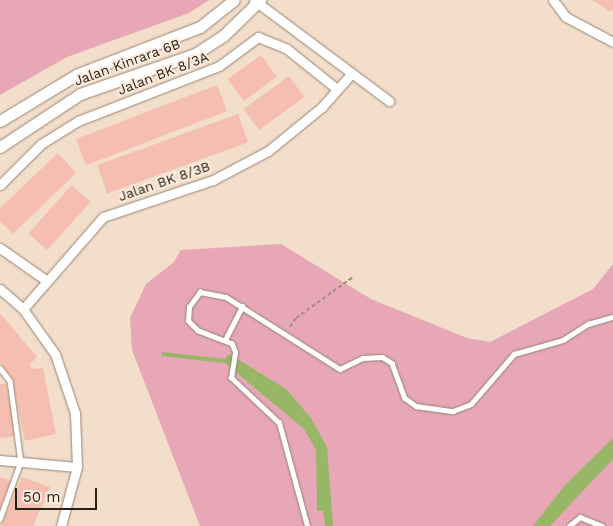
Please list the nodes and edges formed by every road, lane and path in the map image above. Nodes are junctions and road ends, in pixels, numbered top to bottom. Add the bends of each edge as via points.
1 (234, 0) edge
2 (553, 0) edge
3 (257, 1) edge
4 (613, 42) edge
5 (351, 74) junction
6 (337, 89) junction
7 (389, 101) dead end
8 (0, 121) edge
9 (0, 147) edge
10 (0, 185) edge
11 (0, 248) edge
12 (353, 277) dead end
13 (47, 281) junction
14 (0, 289) edge
15 (242, 306) junction
16 (23, 309) junction
17 (613, 318) edge
18 (286, 334) junction
19 (225, 340) junction
20 (0, 368) edge
21 (0, 460) edge
22 (22, 462) junction
23 (77, 467) junction
24 (0, 519) edge
25 (61, 526) edge
26 (308, 526) edge
27 (569, 526) edge
28 (602, 526) edge

1 - 8 street, Jalan Kinrara 6B via 200,27 76,75
2 - 4 street via 572,22
3 - 5 street
3 - 9 street, Jalan Kinrara 6B via 223,36 195,54 80,94
5 - 6 street, Jalan BK 8/3B
5 - 7 street
6 - 10 street, Jalan BK 8/3A via 281,46 258,38 219,66 78,121 41,144
6 - 13 street, Jalan BK 8/3B via 322,107 260,155 213,180 103,217
11 - 13 street
12 - 18 path via 296,318
13 - 16 street, Jalan BK 8/3B
14 - 16 street
15 - 18 lane
15 - 19 lane
15 - 19 lane via 208,290 200,292 189,307 192,326
16 - 23 street via 55,354 75,413
17 - 18 lane via 588,324 563,340 514,354 471,404 453,411 416,406 405,398 392,363 382,357 363,358 340,369
19 - 26 lane via 236,352 229,371 236,385 265,406 279,423
20 - 22 lane via 10,382
21 - 22 street
22 - 23 street
22 - 24 lane
23 - 25 street
27 - 28 lane via 580,517

